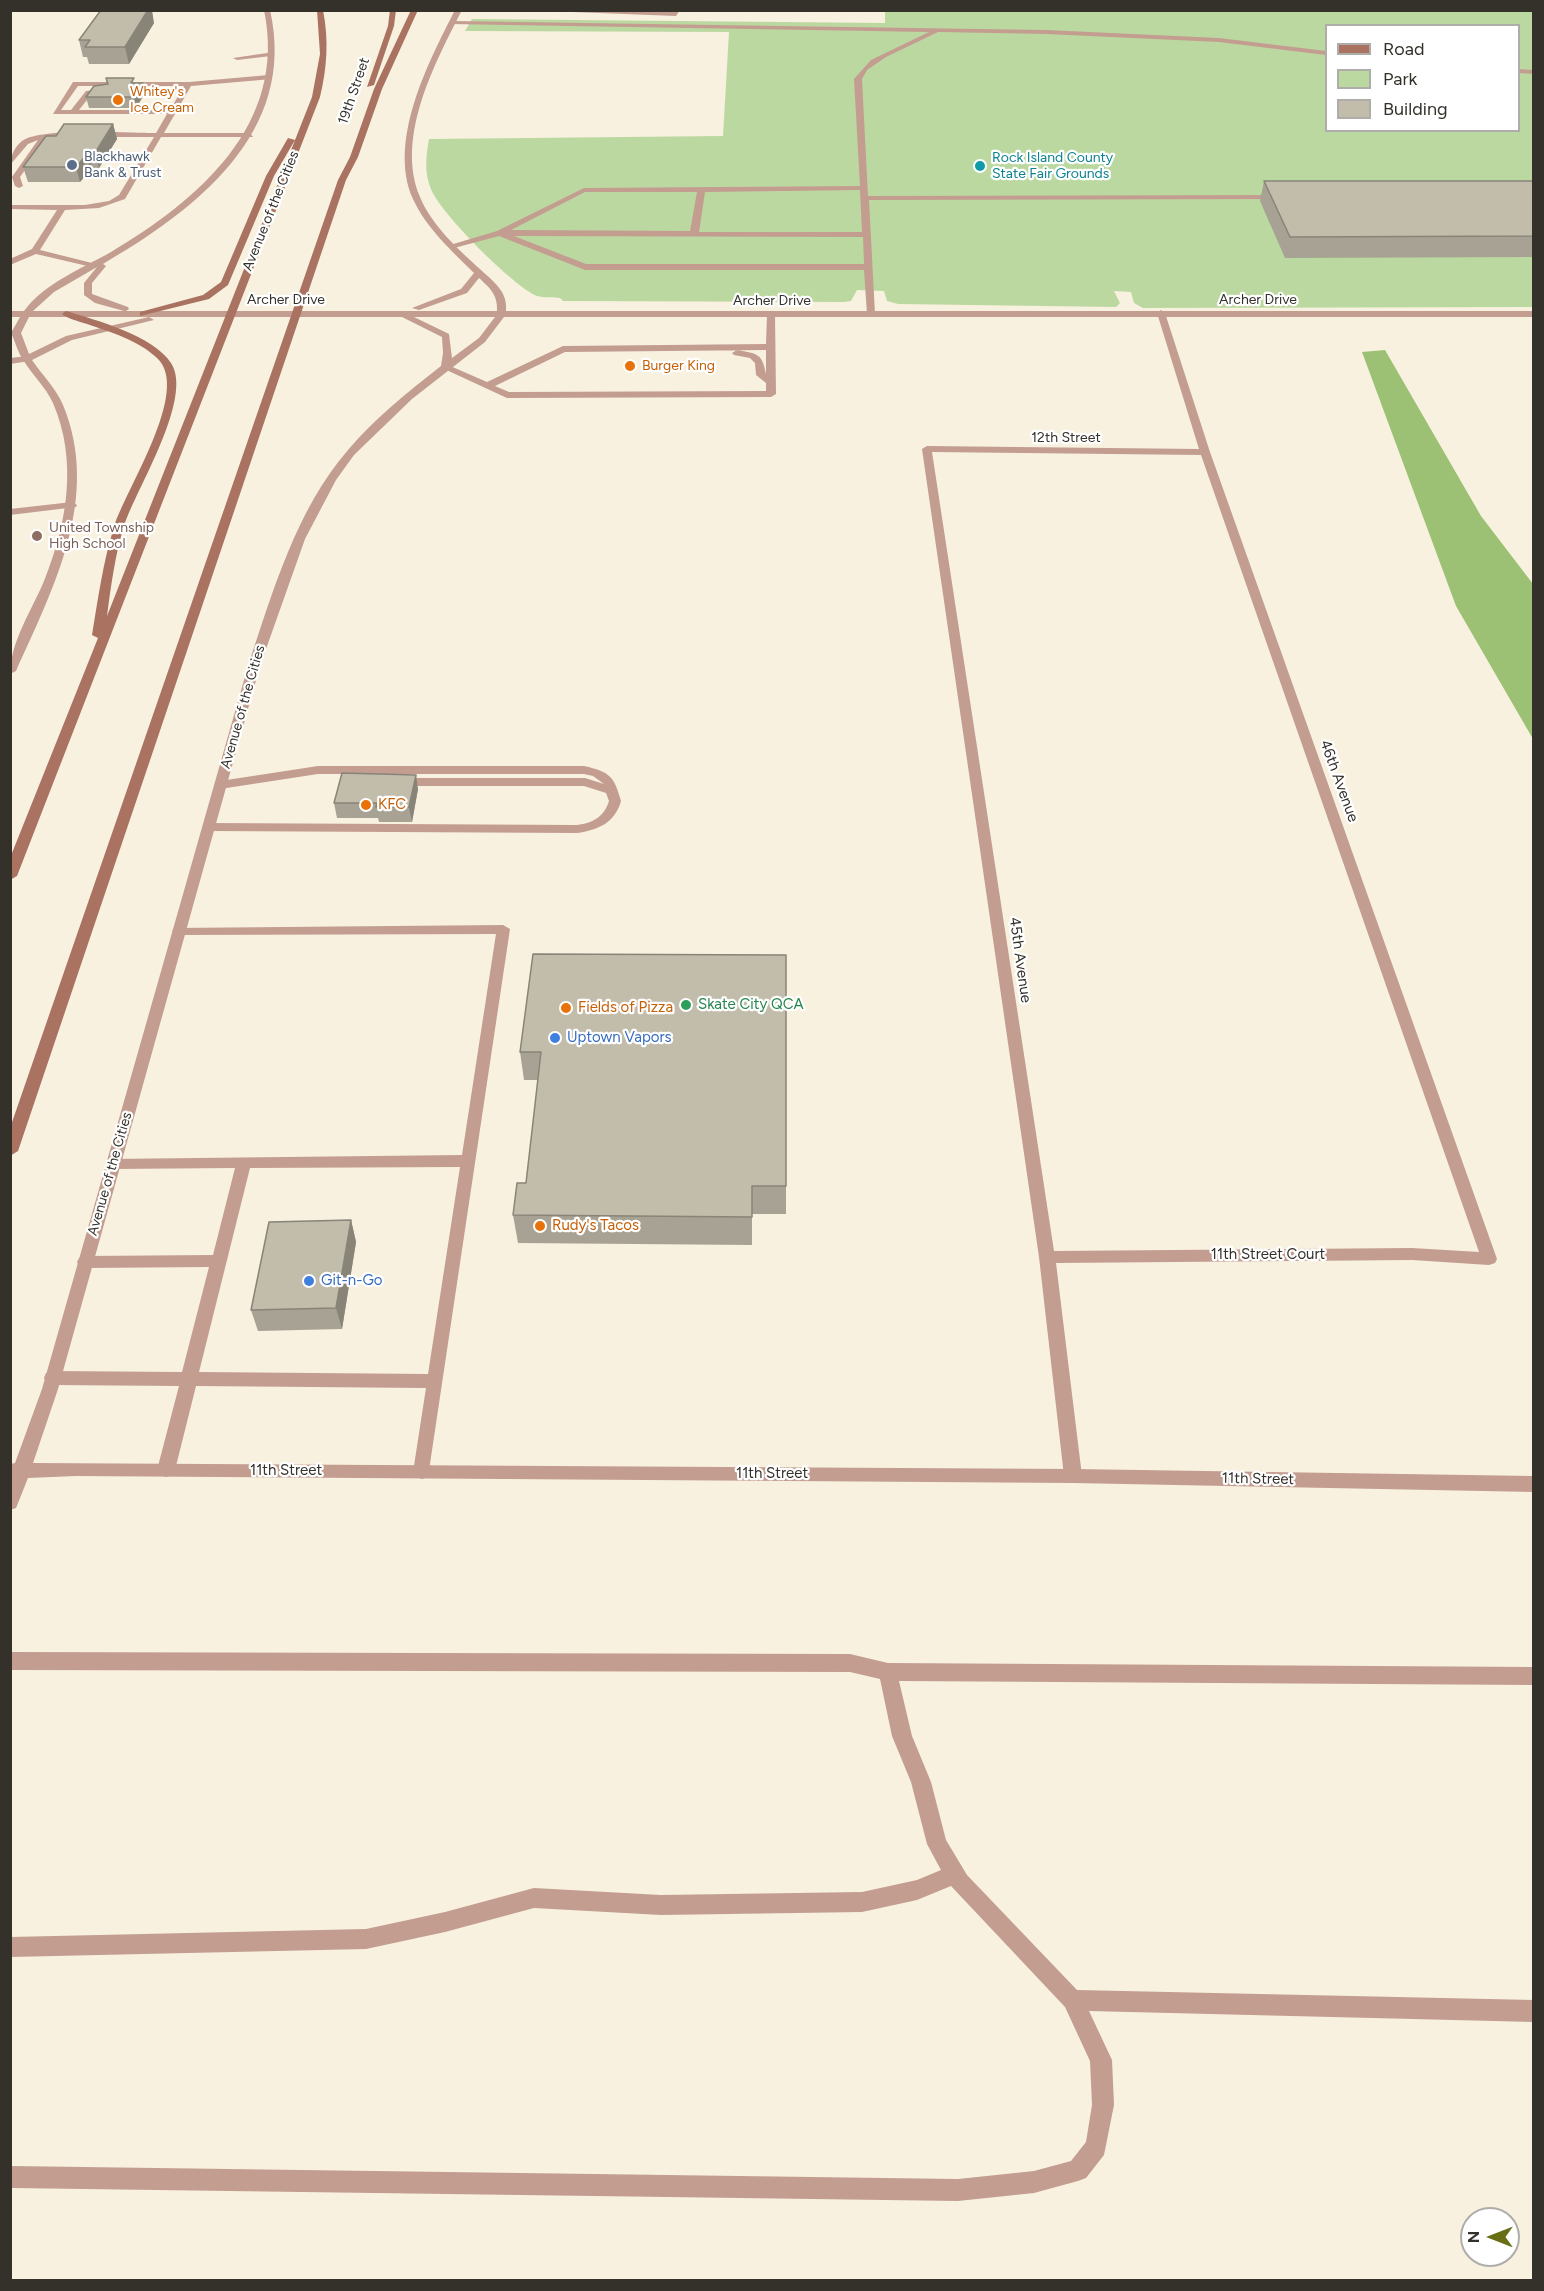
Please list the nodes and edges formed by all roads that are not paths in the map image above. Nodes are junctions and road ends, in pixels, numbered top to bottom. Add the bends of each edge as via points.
1 (267, 10) edge
2 (320, 10) edge
3 (393, 10) edge
4 (415, 10) edge
5 (459, 10) edge
6 (524, 10) edge
7 (677, 10) edge
8 (576, 11) edge
9 (628, 12) edge
10 (656, 14) junction
11 (452, 23) junction
12 (652, 25) junction
13 (939, 29) junction
14 (1325, 53) edge
15 (271, 54) junction
16 (237, 58) dead end
17 (269, 77) junction
18 (189, 84) junction
19 (161, 92) dead end
20 (162, 102) dead end
21 (311, 110) junction
22 (74, 111) junction
23 (156, 112) junction
24 (172, 112) junction
25 (63, 134) junction
26 (158, 135) junction
27 (250, 135) junction
28 (47, 136) junction
29 (10, 163) edge
30 (10, 174) edge
31 (342, 180) junction
32 (864, 188) junction
33 (700, 189) junction
34 (13, 196) edge
35 (1294, 197) edge
36 (864, 198) junction
37 (64, 206) junction
38 (500, 232) junction
39 (694, 234) junction
40 (867, 235) junction
41 (454, 245) junction
42 (35, 251) junction
43 (117, 252) junction
44 (10, 263) edge
45 (93, 266) junction
46 (868, 267) junction
47 (479, 273) junction
48 (296, 313) junction
49 (398, 313) junction
50 (501, 313) junction
51 (1161, 313) junction
52 (10, 314) edge
53 (23, 314) junction
54 (66, 314) junction
55 (143, 314) junction
56 (171, 314) junction
57 (229, 314) junction
58 (871, 314) junction
59 (1533, 314) edge
60 (771, 315) junction
61 (108, 330) junction
62 (288, 337) junction
63 (771, 347) junction
64 (563, 349) junction
65 (27, 359) junction
66 (10, 361) edge
67 (445, 367) junction
68 (771, 383) junction
69 (487, 386) junction
70 (927, 449) joint
71 (1205, 453) junction
72 (72, 505) junction
73 (10, 512) edge
74 (213, 561) dead end
75 (10, 671) edge
76 (90, 676) junction
77 (220, 785) junction
78 (208, 827) junction
79 (10, 876) edge
80 (179, 931) junction
81 (10, 1151) edge
82 (468, 1161) junction
83 (244, 1162) junction
84 (113, 1163) junction
85 (1047, 1257) junction
86 (1489, 1259) joint
87 (219, 1261) junction
88 (85, 1262) junction
89 (52, 1378) junction
90 (190, 1380) junction
91 (435, 1381) junction
92 (166, 1470) junction
93 (16, 1471) edge
94 (422, 1472) junction
95 (1073, 1476) junction
96 (1533, 1484) edge
97 (10, 1503) edge
98 (10, 1661) edge
99 (888, 1672) junction
100 (1533, 1676) edge
101 (955, 1874) junction
102 (10, 1947) edge
103 (1072, 2000) junction
104 (1533, 2011) edge
105 (10, 2177) edge

1 - 15 street
2 - 21 main road, Avenue of the Cities via 325,62
3 - 31 main road, 19th Street via 391,26 346,155
4 - 31 main road
5 - 11 street
6 - 8 street
7 - 10 street via 676,14
8 - 9 street
9 - 10 street
10 - 12 street
11 - 12 street
11 - 41 street via 423,92 412,131 409,171 422,208
12 - 13 street
13 - 14 street via 1184,38
13 - 32 street via 919,42 870,62 858,79
15 - 16 street
15 - 17 street
17 - 18 street
17 - 27 street
18 - 22 street via 76,84 56,112
18 - 24 street
19 - 22 street via 92,91
20 - 23 street
21 - 55 main road via 270,176 225,283 206,297
21 - 57 main road, Avenue of the Cities
22 - 23 street
23 - 24 street
24 - 26 street
25 - 26 street
25 - 28 street
25 - 34 street via 50,141
26 - 27 street
26 - 37 street via 116,201
27 - 43 street via 231,162 196,198
28 - 29 street via 25,142
28 - 30 street via 31,143
28 - 34 street via 16,177
31 - 48 main road
32 - 33 street
32 - 36 street
33 - 38 street via 584,190
33 - 39 street
34 - 37 street
35 - 36 street
36 - 40 street
37 - 42 street
38 - 39 street
38 - 41 street
38 - 46 street via 585,267
39 - 40 street
40 - 46 street
41 - 47 street
42 - 44 street
42 - 45 street
43 - 45 street
43 - 55 street via 92,276 88,295
45 - 53 street via 42,295
46 - 58 street
47 - 49 street via 464,291
47 - 50 street via 503,300
48 - 49 street, Archer Drive
48 - 57 street, Archer Drive
48 - 62 main road
49 - 50 street, Archer Drive
49 - 67 street via 446,336
50 - 60 street, Archer Drive
50 - 67 street, Avenue of the Cities via 481,341
51 - 58 street, Archer Drive
51 - 59 street, Archer Drive
51 - 71 street, 46th Avenue
52 - 53 street, Archer Drive
53 - 54 street, Archer Drive
53 - 65 street via 16,333
54 - 55 street, Archer Drive
54 - 61 main road
55 - 56 street, Archer Drive
56 - 57 street, Archer Drive
56 - 61 street
57 - 76 main road, Avenue of the Cities
58 - 60 street, Archer Drive
60 - 63 street
61 - 65 street via 69,338
61 - 76 main road via 141,343 159,356 167,364 174,384 167,413 118,531
62 - 74 main road
62 - 81 main road
63 - 64 street
63 - 68 street
64 - 68 street via 737,353 753,356 760,362 761,375
64 - 69 street
65 - 66 street
65 - 72 street via 57,403 69,437 75,465
67 - 69 street
67 - 77 street, Avenue of the Cities via 356,447 298,536 254,666
68 - 69 street via 771,394 507,395
70 - 71 street, 12th Street
70 - 85 street, 45th Avenue
71 - 86 street, 46th Avenue
72 - 73 street
72 - 75 street via 46,590
76 - 79 main road, Avenue of the Cities
77 - 78 street, Avenue of the Cities
77 - 78 street via 305,772 584,770 609,781 614,807 595,827 577,829
78 - 80 street, Avenue of the Cities
80 - 82 street via 503,929
80 - 84 street, Avenue of the Cities
82 - 83 street
82 - 91 street
83 - 84 street
83 - 87 street
84 - 88 street, Avenue of the Cities
85 - 86 street, 11th Street Court via 1412,1254
85 - 95 street, 45th Avenue
87 - 88 street
87 - 90 street
88 - 89 street, Avenue of the Cities
89 - 90 street
89 - 93 street, Avenue of the Cities
90 - 91 street
90 - 92 street
91 - 94 street
92 - 93 street, 11th Street
92 - 94 street, 11th Street
93 - 97 street, Avenue of the Cities
94 - 95 street, 11th Street
95 - 96 street, 11th Street
98 - 99 street via 838,1663
99 - 100 street
99 - 101 street via 902,1736 921,1782 937,1844
101 - 102 street via 917,1890 862,1902 661,1905 534,1898 366,1939
101 - 103 street
103 - 104 street
103 - 105 street via 1101,2060 1103,2105 1096,2147 1078,2170 1034,2182 958,2190

